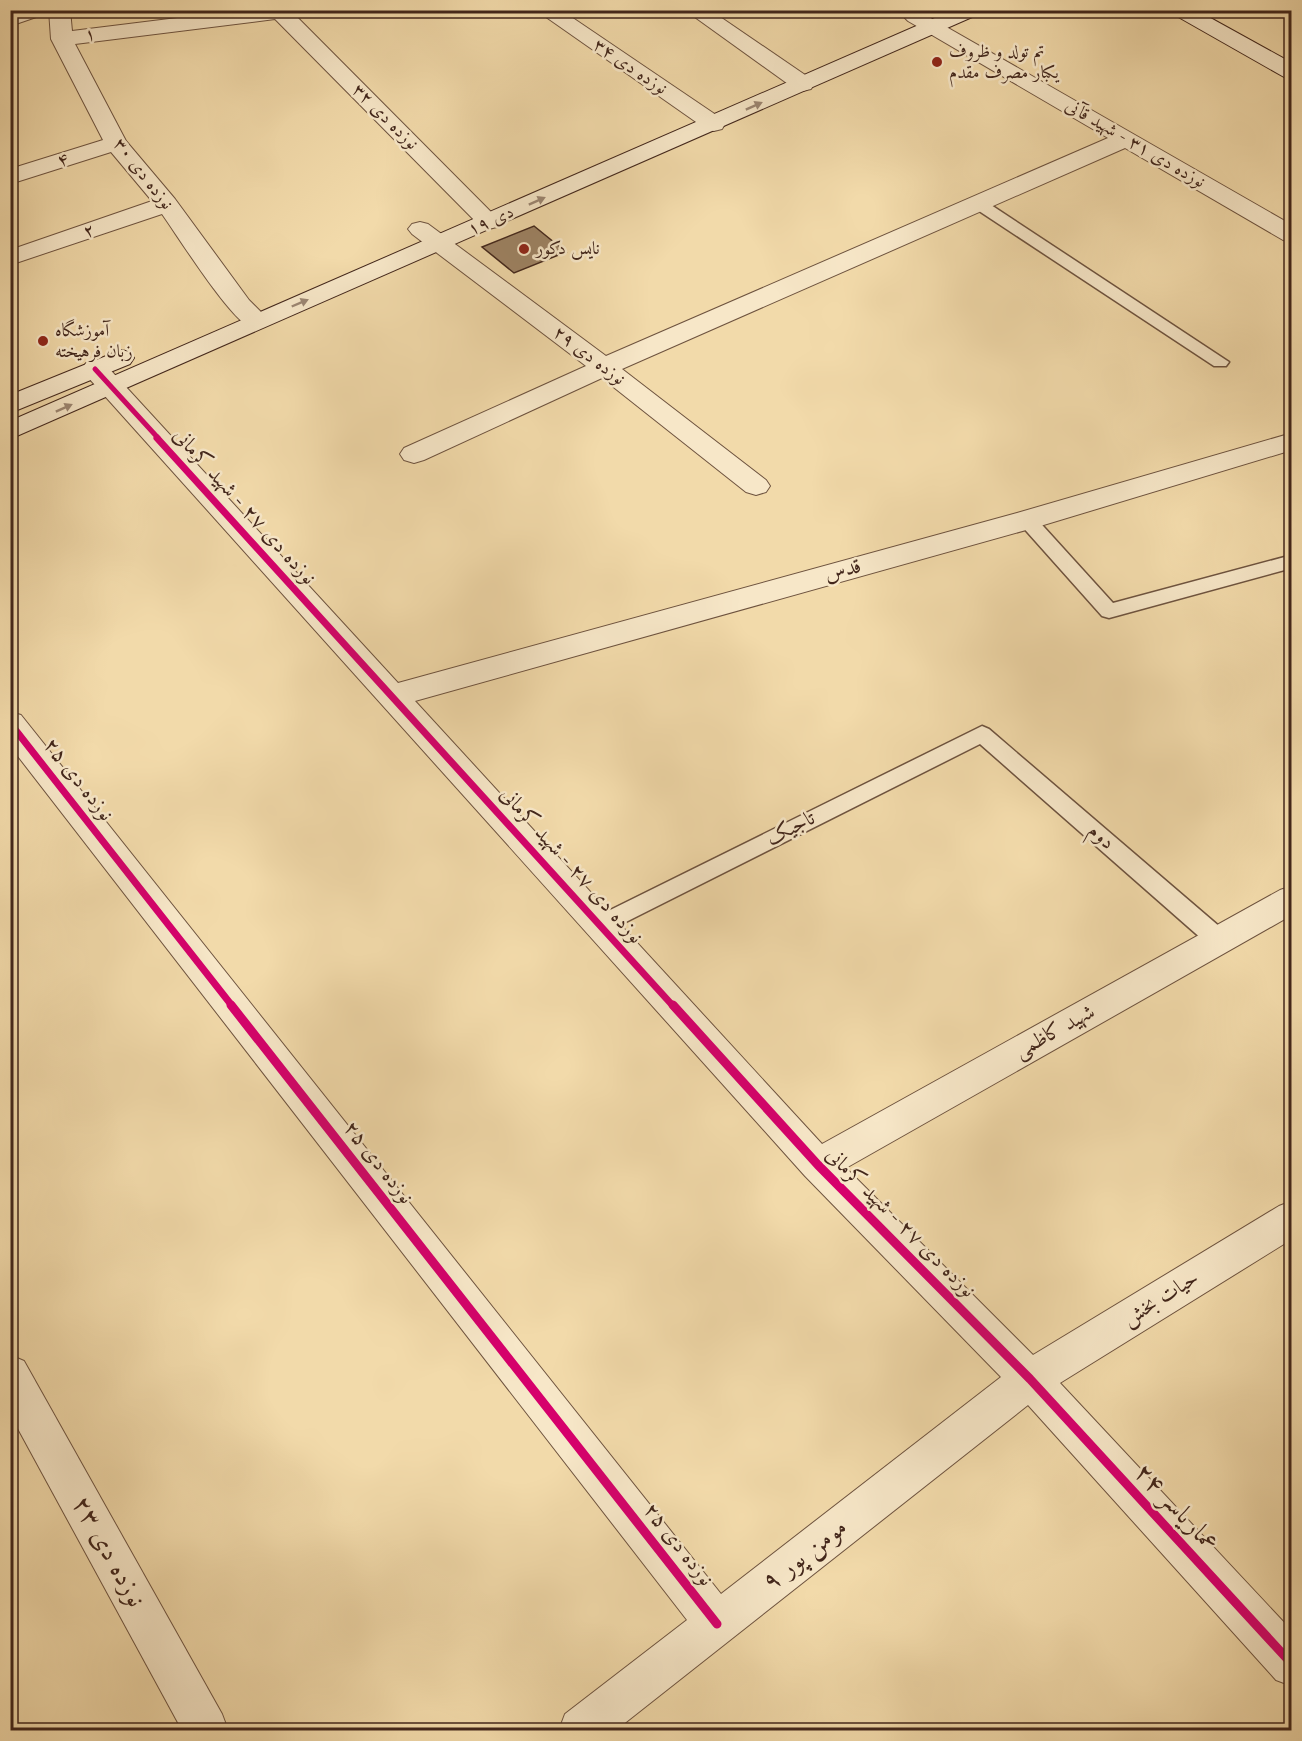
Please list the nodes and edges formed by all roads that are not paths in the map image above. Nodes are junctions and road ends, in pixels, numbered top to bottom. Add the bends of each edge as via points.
1 (38, 10) edge
2 (59, 10) edge
3 (546, 10) edge
4 (695, 10) edge
5 (972, 10) edge
6 (1180, 10) edge
7 (289, 11) edge
8 (927, 18) edge
9 (10, 20) edge
10 (62, 39) junction
11 (1292, 72) edge
12 (795, 78) junction
13 (704, 117) junction
14 (1126, 139) junction
15 (116, 143) junction
16 (10, 177) edge
17 (167, 204) junction
18 (979, 204) junction
19 (482, 214) junction
20 (1292, 235) edge
21 (430, 236) junction
22 (10, 258) edge
23 (248, 313) junction
24 (1220, 362) dead end
25 (604, 367) junction
26 (103, 378) junction
27 (10, 405) edge
28 (10, 431) edge
29 (1292, 441) edge
30 (414, 454) dead end
31 (756, 486) dead end
32 (1027, 520) junction
33 (1292, 561) edge
34 (392, 696) junction
35 (10, 723) edge
36 (982, 734) joint
37 (1292, 899) edge
38 (600, 925) junction
39 (1219, 940) junction
40 (818, 1165) junction
41 (1292, 1218) edge
42 (10, 1374) edge
43 (1029, 1379) junction
44 (717, 1624) junction
45 (1292, 1664) edge
46 (206, 1731) edge
47 (581, 1731) edge

1 - 9 street
2 - 10 street, نوزده دی ۳۰
3 - 13 street, نوزده دی ۳۴
4 - 12 street
5 - 8 street, ۱۹ دی
6 - 11 street
7 - 10 street, ۱
7 - 19 street, نوزده دی ۳۲
8 - 12 street, ۱۹ دی
8 - 14 street, نوزده دی ۳۱ - شهید قآنی
10 - 15 street, نوزده دی ۳۰
12 - 13 street, ۱۹ دی
13 - 19 street, ۱۹ دی
14 - 18 street
14 - 20 street, نوزده دی ۳۱ - شهید قآنی
15 - 16 street, ۴
15 - 17 street, نوزده دی ۳۰
17 - 22 street, ۲
17 - 23 street, نوزده دی ۳۰
18 - 24 lane
18 - 25 street
19 - 21 street, ۱۹ دی
21 - 23 street, ۱۹ دی
21 - 25 street, نوزده دی ۲۹
23 - 26 street, ۱۹ دی
25 - 30 street
25 - 31 street, نوزده دی ۲۹
26 - 27 street, ۱۹ دی
28 -> 26 street, ۱۹ دی
26 - 34 street, نوزده دی ۲۷ - شهید کرمانی
29 - 32 street, قدس
32 - 33 lane via 1109,611
32 - 34 street, قدس
34 - 38 street, نوزده دی ۲۷ - شهید کرمانی
35 - 44 street, نوزده دی ۲۵
36 - 38 lane, تاجیک
36 - 39 lane, دوم
37 - 39 street, شهید کاظمی
38 - 40 street, نوزده دی ۲۷ - شهید کرمانی
39 - 40 street, شهید کاظمی
40 - 43 street, نوزده دی ۲۷ - شهید کرمانی
41 - 43 street, حیات بخش
42 - 46 street, نوزده دی ۲۳
43 - 44 street, مومن پور ۹
43 - 45 street, عماریاسر ۲۴
44 - 47 street, مومن پور ۹

